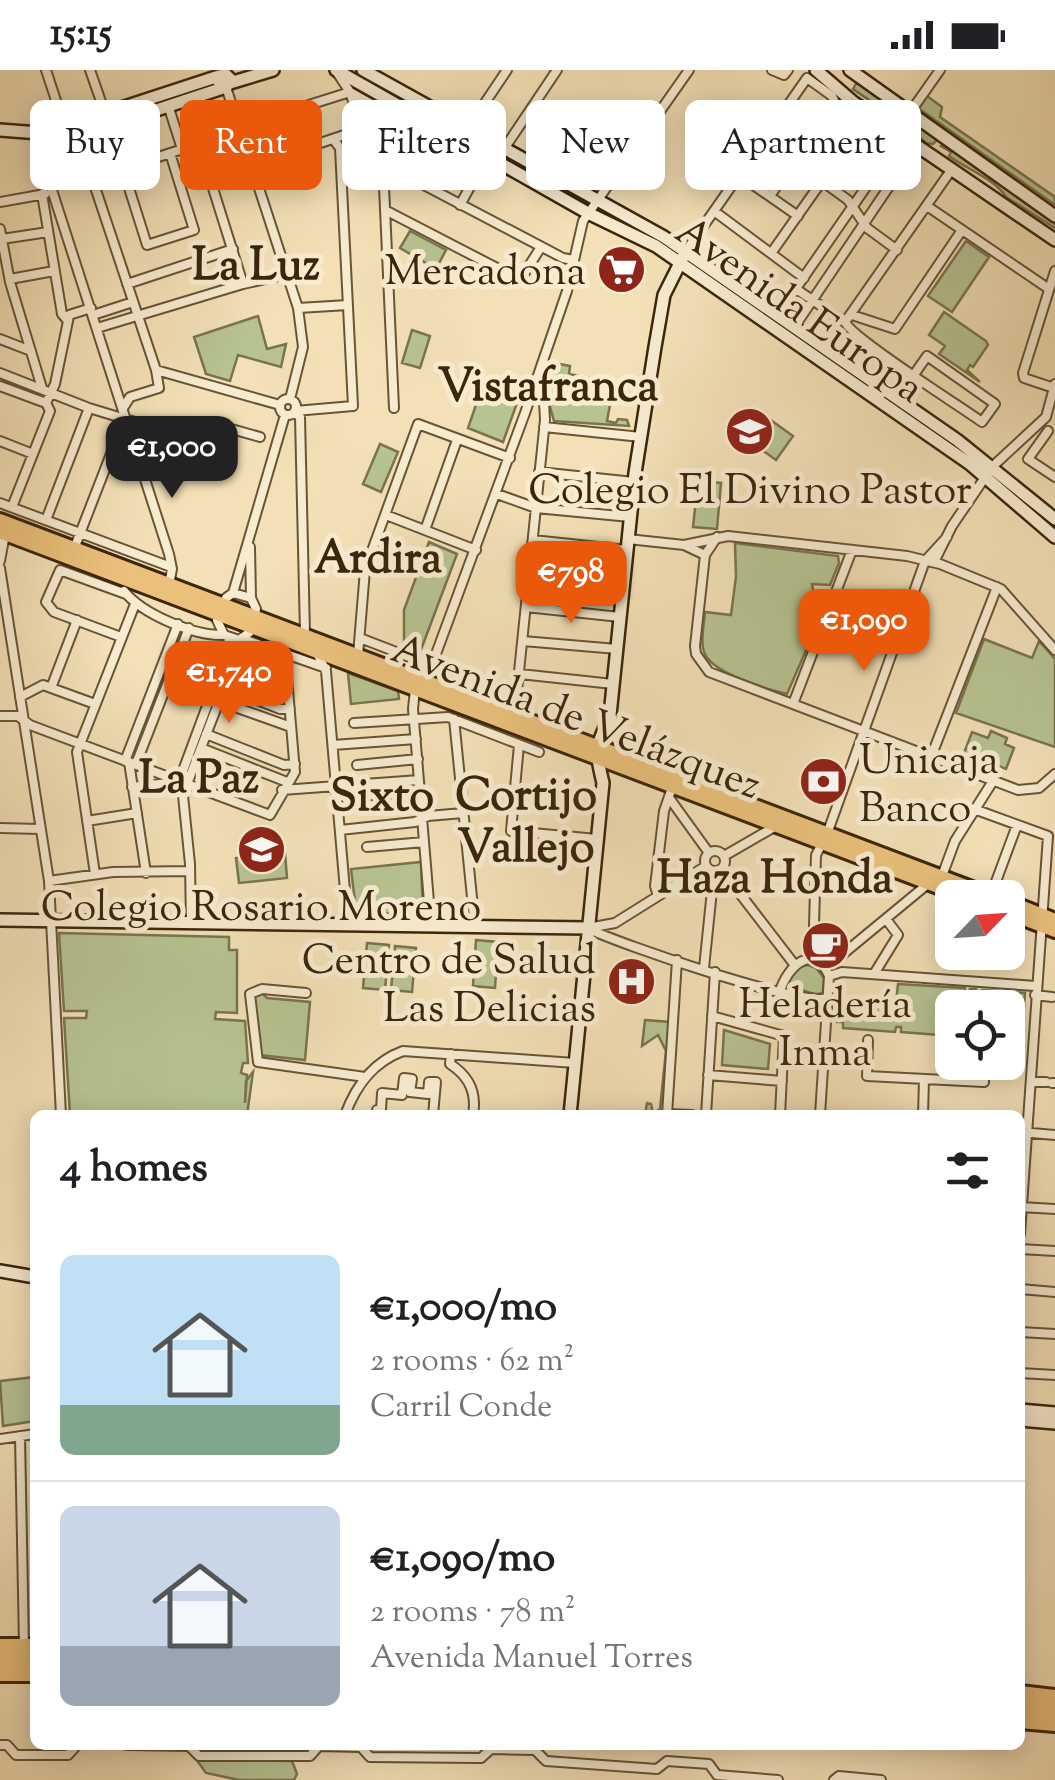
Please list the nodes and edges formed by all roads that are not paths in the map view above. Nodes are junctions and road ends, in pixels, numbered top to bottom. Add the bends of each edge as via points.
1 (46, 70) edge
2 (90, 70) edge
3 (273, 70) edge
4 (336, 70) edge
5 (363, 70) edge
6 (507, 70) edge
7 (557, 70) edge
8 (689, 70) edge
9 (772, 70) edge
10 (788, 70) edge
11 (850, 70) edge
12 (940, 70) edge
13 (811, 74) edge
14 (225, 78) edge
15 (350, 92) junction
16 (58, 100) edge
17 (100, 100) edge
18 (151, 100) edge
19 (185, 100) edge
20 (353, 100) edge
21 (364, 100) edge
22 (387, 100) edge
23 (416, 100) edge
24 (487, 100) edge
25 (792, 100) edge
26 (834, 100) edge
27 (842, 100) edge
28 (919, 100) edge
29 (180, 101) edge
30 (322, 101) edge
31 (168, 105) junction
32 (160, 107) edge
33 (0, 130) edge
34 (30, 131) edge
35 (342, 136) edge
36 (333, 139) junction
37 (322, 143) edge
38 (180, 144) edge
39 (506, 146) edge
40 (921, 148) edge
41 (180, 151) edge
42 (506, 152) edge
43 (170, 154) junction
44 (160, 157) edge
45 (506, 167) edge
46 (952, 169) junction
47 (52, 190) edge
48 (95, 190) edge
49 (130, 190) edge
50 (213, 190) edge
51 (260, 190) edge
52 (384, 190) edge
53 (432, 190) edge
54 (468, 190) edge
55 (728, 190) edge
56 (761, 190) edge
57 (774, 190) edge
58 (816, 190) edge
59 (832, 190) edge
60 (865, 190) edge
61 (885, 190) edge
62 (53, 193) junction
63 (42, 194) junction
64 (770, 196) junction
65 (597, 201) junction
66 (0, 202) edge
67 (460, 205) junction
68 (928, 206) junction
69 (854, 207) junction
70 (385, 210) junction
71 (714, 210) junction
72 (588, 212) junction
73 (798, 216) junction
74 (1055, 216) edge
75 (862, 222) junction
76 (962, 230) junction
77 (48, 232) junction
78 (1055, 240) edge
79 (1, 241) edge
80 (541, 247) junction
81 (232, 249) junction
82 (897, 250) junction
83 (772, 252) junction
84 (682, 257) junction
85 (574, 260) junction
86 (54, 271) junction
87 (1055, 272) edge
88 (287, 274) junction
89 (804, 278) junction
90 (10, 279) junction
91 (127, 284) junction
92 (243, 284) junction
93 (796, 288) junction
94 (1049, 289) junction
95 (811, 300) junction
96 (133, 302) junction
97 (348, 304) junction
98 (298, 308) junction
99 (92, 312) junction
100 (778, 314) junction
101 (139, 318) junction
102 (849, 318) junction
103 (68, 320) junction
104 (795, 326) junction
105 (97, 328) junction
106 (782, 335) junction
107 (0, 339) edge
108 (31, 351) junction
109 (156, 370) junction
110 (0, 373) edge
111 (914, 375) junction
112 (535, 384) junction
113 (0, 386) edge
114 (1054, 386) edge
115 (47, 390) junction
116 (290, 399) junction
117 (897, 399) junction
118 (46, 403) junction
119 (280, 404) junction
120 (89, 408) junction
121 (123, 408) junction
122 (394, 408) dead end
123 (291, 413) junction
124 (526, 413) junction
125 (546, 414) junction
126 (127, 420) junction
127 (1039, 424) junction
128 (544, 427) junction
129 (1052, 433) edge
130 (640, 436) junction
131 (260, 437) dead end
132 (457, 440) junction
133 (0, 441) edge
134 (135, 444) junction
135 (113, 448) junction
136 (33, 454) junction
137 (510, 458) junction
138 (989, 471) junction
139 (540, 472) junction
140 (1055, 477) edge
141 (634, 482) junction
142 (497, 494) junction
143 (0, 503) edge
144 (12, 508) junction
145 (536, 508) junction
146 (386, 515) junction
147 (630, 517) junction
148 (1055, 518) edge
149 (0, 520) edge
150 (46, 520) junction
151 (425, 530) junction
152 (2, 533) edge
153 (82, 533) junction
154 (1055, 536) edge
155 (717, 537) junction
156 (250, 538) junction
157 (533, 540) junction
158 (627, 544) junction
159 (684, 544) junction
160 (476, 550) junction
161 (852, 550) junction
162 (74, 554) junction
163 (705, 555) junction
164 (930, 561) junction
165 (0, 565) edge
166 (171, 567) junction
167 (107, 572) junction
168 (530, 573) junction
169 (624, 583) junction
170 (169, 585) junction
171 (996, 587) junction
172 (233, 593) junction
173 (126, 594) junction
174 (251, 598) junction
175 (135, 604) junction
176 (526, 607) junction
177 (220, 610) junction
178 (620, 616) junction
179 (76, 620) junction
180 (254, 622) junction
181 (178, 624) junction
182 (189, 628) junction
183 (305, 634) junction
184 (226, 637) junction
185 (120, 638) junction
186 (360, 638) junction
187 (243, 639) junction
188 (523, 640) junction
189 (616, 649) junction
190 (1055, 650) edge
191 (316, 651) junction
192 (285, 654) junction
193 (358, 655) junction
194 (341, 661) junction
195 (432, 666) junction
196 (326, 669) junction
197 (520, 674) junction
198 (613, 684) junction
199 (420, 685) junction
200 (47, 686) junction
201 (224, 687) junction
202 (20, 697) junction
203 (218, 701) junction
204 (94, 704) junction
205 (793, 704) junction
206 (290, 709) junction
207 (610, 715) junction
208 (0, 716) edge
209 (23, 718) junction
210 (414, 718) junction
211 (454, 719) junction
212 (354, 723) dead end
213 (292, 727) junction
214 (863, 732) junction
215 (206, 734) junction
216 (617, 738) junction
217 (416, 739) junction
218 (80, 743) junction
219 (520, 745) junction
220 (333, 746) junction
221 (597, 747) junction
222 (201, 748) junction
223 (539, 752) dead end
224 (931, 757) junction
225 (418, 760) junction
226 (130, 762) junction
227 (295, 764) junction
228 (629, 764) junction
229 (357, 765) dead end
230 (1055, 774) edge
231 (419, 780) junction
232 (993, 781) junction
233 (182, 783) junction
234 (603, 784) junction
235 (285, 786) junction
236 (336, 786) junction
237 (132, 788) junction
238 (672, 792) junction
239 (421, 801) junction
240 (362, 806) dead end
241 (974, 809) junction
242 (462, 812) junction
243 (137, 813) junction
244 (832, 813) junction
245 (422, 818) junction
246 (87, 821) junction
247 (1017, 824) junction
248 (777, 825) junction
249 (807, 826) junction
250 (0, 828) edge
251 (40, 829) junction
252 (340, 830) junction
253 (824, 838) junction
254 (597, 839) junction
255 (424, 842) junction
256 (367, 848) dead end
257 (709, 853) junction
258 (724, 856) junction
259 (714, 869) junction
260 (146, 872) junction
261 (190, 872) junction
262 (95, 874) junction
263 (49, 880) junction
264 (935, 880) junction
265 (999, 880) edge
266 (658, 896) junction
267 (1025, 911) edge
268 (1025, 917) edge
269 (886, 919) junction
270 (0, 920) edge
271 (1041, 920) junction
272 (1055, 920) edge
273 (50, 921) junction
274 (190, 922) junction
275 (348, 925) junction
276 (431, 926) junction
277 (474, 927) junction
278 (588, 928) junction
279 (1055, 930) edge
280 (677, 960) junction
281 (813, 960) junction
282 (794, 964) junction
283 (704, 968) junction
284 (715, 972) junction
285 (828, 972) junction
286 (874, 974) junction
287 (780, 991) junction
288 (1035, 991) junction
289 (306, 994) dead end
290 (1052, 997) dead end
291 (827, 998) junction
292 (712, 1016) junction
293 (868, 1040) dead end
294 (451, 1054) junction
295 (575, 1063) junction
296 (708, 1075) junction
297 (365, 1076) junction
298 (924, 1079) junction
299 (935, 1080) edge
300 (944, 1080) edge
301 (984, 1080) edge
302 (782, 1081) junction
303 (1030, 1082) junction
304 (1051, 1083) edge
305 (61, 1110) edge
306 (348, 1110) edge
307 (381, 1110) edge
308 (433, 1110) edge
309 (472, 1110) edge
310 (570, 1110) edge
311 (667, 1110) edge
312 (706, 1110) edge
313 (780, 1110) edge
314 (820, 1110) edge
315 (923, 1110) edge
316 (1025, 1124) edge
317 (1025, 1133) edge
318 (1055, 1134) edge
319 (1025, 1207) edge
320 (1055, 1209) edge
321 (1025, 1249) edge
322 (1055, 1251) edge
323 (0, 1271) edge
324 (30, 1276) edge
325 (1025, 1289) edge
326 (1055, 1292) edge
327 (1025, 1332) edge
328 (1055, 1334) edge
329 (1025, 1373) edge
330 (1055, 1375) edge
331 (1025, 1410) edge
332 (1055, 1413) edge
333 (1025, 1420) edge
334 (1055, 1423) edge
335 (30, 1435) edge
336 (20, 1436) junction
337 (0, 1439) edge
338 (0, 1645) edge
339 (29, 1645) edge
340 (0, 1655) edge
341 (30, 1655) edge
342 (0, 1666) edge
343 (30, 1666) edge
344 (0, 1675) edge
345 (30, 1675) edge
346 (1025, 1693) edge
347 (1055, 1696) edge
348 (1025, 1703) edge
349 (1055, 1706) edge
350 (1025, 1713) edge
351 (1055, 1716) edge
352 (1025, 1723) edge
353 (1055, 1726) edge
354 (0, 1745) edge
355 (72, 1750) edge
356 (193, 1750) edge
357 (315, 1750) edge
358 (364, 1750) edge
359 (490, 1750) edge
360 (536, 1750) edge
361 (778, 1780) edge
362 (834, 1780) edge
363 (881, 1780) edge

1 - 16 street
2 - 17 street
3 - 14 main road
4 - 15 street
4 - 22 main road, Avenida Europa
5 - 23 main road, Avenida Europa
6 - 24 street
7 - 39 street
8 - 65 street
9 - 10 street
11 - 74 main road
12 - 28 street
13 - 25 street
13 - 26 street
13 - 27 main road
14 - 18 main road
14 - 19 main road
15 - 20 street
15 - 21 street
15 - 30 street
29 - 31 main road
31 - 32 main road
31 - 38 street
33 - 34 main road
35 - 36 street
36 - 37 street
36 - 97 street via 340,148
40 - 46 main road
41 - 43 street
42 - 65 main road, Avenida Europa
43 - 44 street
43 - 49 street via 194,230 147,244
45 - 72 main road, Avenida Europa
46 - 68 street
46 - 78 main road
47 - 62 street
48 - 91 street
50 - 81 street
51 - 88 street
52 - 70 street
53 - 67 street
54 - 67 street
55 - 71 street
56 - 64 street
57 - 64 street
58 - 73 street
59 - 69 street
60 - 69 street
61 - 75 street
62 - 63 street
62 - 99 street
63 - 66 street
63 - 77 street
64 - 73 street
65 - 72 street
65 - 84 main road, Avenida Europa
67 - 80 street
68 - 76 street
68 - 82 street
69 - 75 street
69 - 89 street
70 - 80 street via 520,280
70 - 122 street
71 - 83 street
71 - 84 street
72 - 84 main road, Avenida Europa
72 - 85 street
73 - 83 street
75 - 82 street
75 - 95 street
76 - 94 street
76 - 102 street via 894,328
77 - 79 street
77 - 86 street
79 - 90 street
80 - 85 street
81 - 91 street
81 - 92 street
82 - 102 street
83 - 89 street
84 - 100 main road, Avenida Europa
84 - 106 main road, Avenida Europa
84 - 130 main road via 664,295
85 - 112 street
86 - 90 street
86 - 103 street
87 - 94 street
88 - 92 street
88 - 98 street
89 - 93 street
90 - 108 street
91 - 96 street
92 - 101 street
93 - 95 street
93 - 100 street
94 - 114 street via 1023,376
95 - 102 street
95 - 104 street
96 - 99 street
96 - 101 street
97 - 98 street
97 - 123 street via 353,406
98 - 116 street via 303,347
99 - 103 street
99 - 105 street
100 - 104 main road, Avenida Europa
100 - 106 street
101 - 105 street
101 - 109 street
102 - 111 street via 848,329
103 - 115 street
104 - 117 main road, Avenida Europa
105 - 121 street
106 - 138 main road, Avenida Europa
107 - 108 street
108 - 115 street
109 - 119 street
109 - 121 street via 159,388 130,398
110 - 115 street
111 - 111 street via 982,422 995,404 927,356
111 - 117 street
112 - 124 street
112 - 125 street
113 - 118 street
114 - 127 street
115 - 118 street
115 - 120 street
116 - 119 street
116 - 123 street via 296,405
117 - 138 main road, Avenida Europa
118 - 136 street via 50,411
119 - 123 street
120 - 126 street
120 - 150 street
121 - 126 street
123 - 156 street
123 - 183 street via 300,417 303,451
124 - 125 street
124 - 137 street
125 - 128 street
126 - 131 street via 204,443 210,422
126 - 134 street
126 - 135 street
127 - 129 street
127 - 138 street
128 - 130 street
128 - 139 street
129 - 140 street via 1028,459
130 - 141 main road
132 - 137 street
132 - 146 street via 418,424
132 - 151 street
133 - 136 street
134 - 135 street via 119,441
134 - 166 street
135 - 153 street
136 - 144 street
137 - 142 street
138 - 148 main road, Avenida Europa
138 - 154 main road, Avenida Europa
138 - 164 street
139 - 141 street
139 - 145 street
141 - 147 main road
142 - 145 street
142 - 160 street
143 - 144 street
144 - 150 street
145 - 147 street
145 - 157 street
146 - 151 street
146 - 186 street via 364,570
147 - 158 main road
149 - 162 main road, Avenida de Velázquez
150 - 153 street
151 - 160 street
152 - 162 main road, Avenida de Velázquez
152 - 165 street
153 - 162 street
153 - 166 street
155 - 159 street
155 - 161 street
155 - 163 street
156 - 172 street
156 - 174 street
157 - 158 street
157 - 168 street
158 - 159 street
158 - 169 main road
159 - 163 street
160 - 195 street
161 - 164 street
161 - 205 street
162 - 167 main road, Avenida de Velázquez
162 - 170 main road, Avenida de Velázquez
163 - 205 street via 695,646 700,662 709,672
164 - 171 street
164 - 214 street
165 - 202 street
166 - 170 street
167 - 173 street, Avenida de Velázquez
167 - 177 main road, Avenida de Velázquez
168 - 169 street
168 - 176 street
169 - 178 main road
170 - 177 main road, Avenida de Velázquez
171 - 190 street
171 - 224 street
172 - 174 street
172 - 177 street
173 - 175 street, Avenida de Velázquez
173 - 179 street, Avenida de Velázquez via 60,570 46,602
174 - 180 street
175 - 181 street, Avenida de Velázquez
175 - 185 street
176 - 178 street
176 - 188 street
177 - 180 main road, Avenida de Velázquez
177 - 184 street
178 - 189 main road
179 - 185 street
179 - 200 street
180 - 183 main road, Avenida de Velázquez
180 - 187 street
180 - 191 main road, Avenida de Velázquez
181 - 182 street, Avenida de Velázquez
181 - 226 street
182 - 184 street, Avenida de Velázquez
182 - 226 street
183 - 193 main road, Avenida de Velázquez
184 - 187 street, Avenida de Velázquez
184 - 233 street via 227,652
185 - 204 street
186 - 193 street
186 - 195 street, Avenida de Velázquez
187 - 192 street, Avenida de Velázquez
187 - 201 street
188 - 189 street
188 - 197 street
189 - 198 main road
191 - 194 main road, Avenida de Velázquez
191 - 196 street
192 - 196 street, Avenida de Velázquez
192 - 206 street
193 - 199 main road, Avenida de Velázquez
194 - 196 street
194 - 199 main road, Avenida de Velázquez
195 - 197 street, Avenida de Velázquez via 505,694 517,691
195 - 199 street
196 - 220 street
197 - 198 street
198 - 207 main road
199 - 210 street
199 - 221 main road, Avenida de Velázquez
200 - 202 street
200 - 204 street
201 - 203 street
201 - 206 street
202 - 209 street
203 - 213 street
203 - 215 street
204 - 218 street
205 - 214 street
206 - 213 street
207 - 216 main road
207 - 221 main road
208 - 209 street
209 - 218 street
209 - 251 street
210 - 211 street
210 - 212 street
210 - 217 street
211 - 219 street
211 - 242 street
213 - 227 street
214 - 224 street
214 - 244 street
215 - 222 street
215 - 227 street via 284,766
216 - 221 main road via 611,734
216 - 228 main road
217 - 220 street
217 - 225 street
218 - 226 street
218 - 246 street via 76,758
219 - 223 street
219 - 254 street via 510,830
220 - 236 street
221 - 228 main road, Avenida de Velázquez
221 - 234 main road
222 - 233 street
222 - 235 street
224 - 232 street
225 - 229 street
225 - 231 street
226 - 233 street
226 - 237 street
227 - 235 street
228 - 234 main road via 612,770
228 - 238 main road, Avenida de Velázquez
228 - 249 main road, Avenida de Velázquez
230 - 232 street via 1030,790
231 - 236 street
231 - 239 street
232 - 241 street
233 - 235 street via 270,815
233 - 237 street
233 - 261 street
234 - 254 main road
235 - 236 street
236 - 252 street
237 - 243 street
238 - 248 main road, Avenida de Velázquez
238 - 257 street
238 - 266 street via 658,854
239 - 240 street
239 - 245 street
241 - 247 street
241 - 264 street
242 - 245 street
242 - 277 street
243 - 246 street
243 - 260 street
244 - 249 street
244 - 253 street
245 - 252 street
245 - 255 street
246 - 262 street
247 - 265 street
247 - 271 street via 1048,836
248 - 253 main road, Avenida de Velázquez
248 - 258 street
249 - 253 main road, Avenida de Velázquez
250 - 251 street
251 - 263 street
252 - 275 street
253 - 264 main road, Avenida de Velázquez
253 - 281 street via 816,855
254 - 278 main road
255 - 256 street
255 - 276 street
257 - 258 street
257 - 259 street
258 - 259 street via 724,865
259 - 266 street
259 - 282 street
259 - 283 street
260 - 261 street
260 - 262 street
261 - 274 street
262 - 263 street
263 - 273 street
264 - 269 street
266 - 278 street via 614,923
267 - 271 main road
268 - 271 main road
269 - 285 street
269 - 286 street via 898,935
270 - 273 main road
271 - 272 main road
271 - 279 main road
271 - 288 street
273 - 274 main road
273 - 305 street
274 - 275 main road
275 - 276 main road
276 - 277 main road
277 - 278 main road
278 - 280 street
278 - 295 main road
280 - 283 street
280 - 311 street
281 - 282 street
281 - 285 street
282 - 287 street
283 - 284 street
284 - 287 street
284 - 292 street
285 - 286 street
285 - 291 street
286 - 288 street
287 - 291 street via 817,1002
288 - 290 street
288 - 303 street
289 - 297 street via 262,988 250,994 258,1062
291 - 314 street
292 - 296 street
292 - 302 street via 784,1036
293 - 298 street via 866,1076
294 - 295 street
294 - 297 street via 403,1051 383,1058
294 - 309 street via 450,1064 474,1095
295 - 310 main road
296 - 302 street
296 - 312 street
297 - 306 street
298 - 299 street
298 - 315 street
300 - 301 street
302 - 313 street
303 - 304 street
303 - 316 street
307 - 308 street via 382,1093 402,1095 404,1078 412,1079 410,1092 416,1093 428,1094 429,1082 436,1082
317 - 318 street
319 - 320 street
321 - 322 street
323 - 324 main road
325 - 326 street
327 - 328 street
329 - 330 street
331 - 332 main road
333 - 334 main road
335 - 336 street
336 - 337 street
336 - 339 street
338 - 339 main road
340 - 341 main road
342 - 343 main road
344 - 345 main road
346 - 347 main road
348 - 349 main road
350 - 351 main road
352 - 353 main road
354 - 355 street via 16,1755
356 - 357 street via 198,1756 310,1756
358 - 359 street via 370,1756 481,1758
360 - 361 street via 546,1760 657,1769 667,1761 709,1764 717,1774
362 - 363 street

